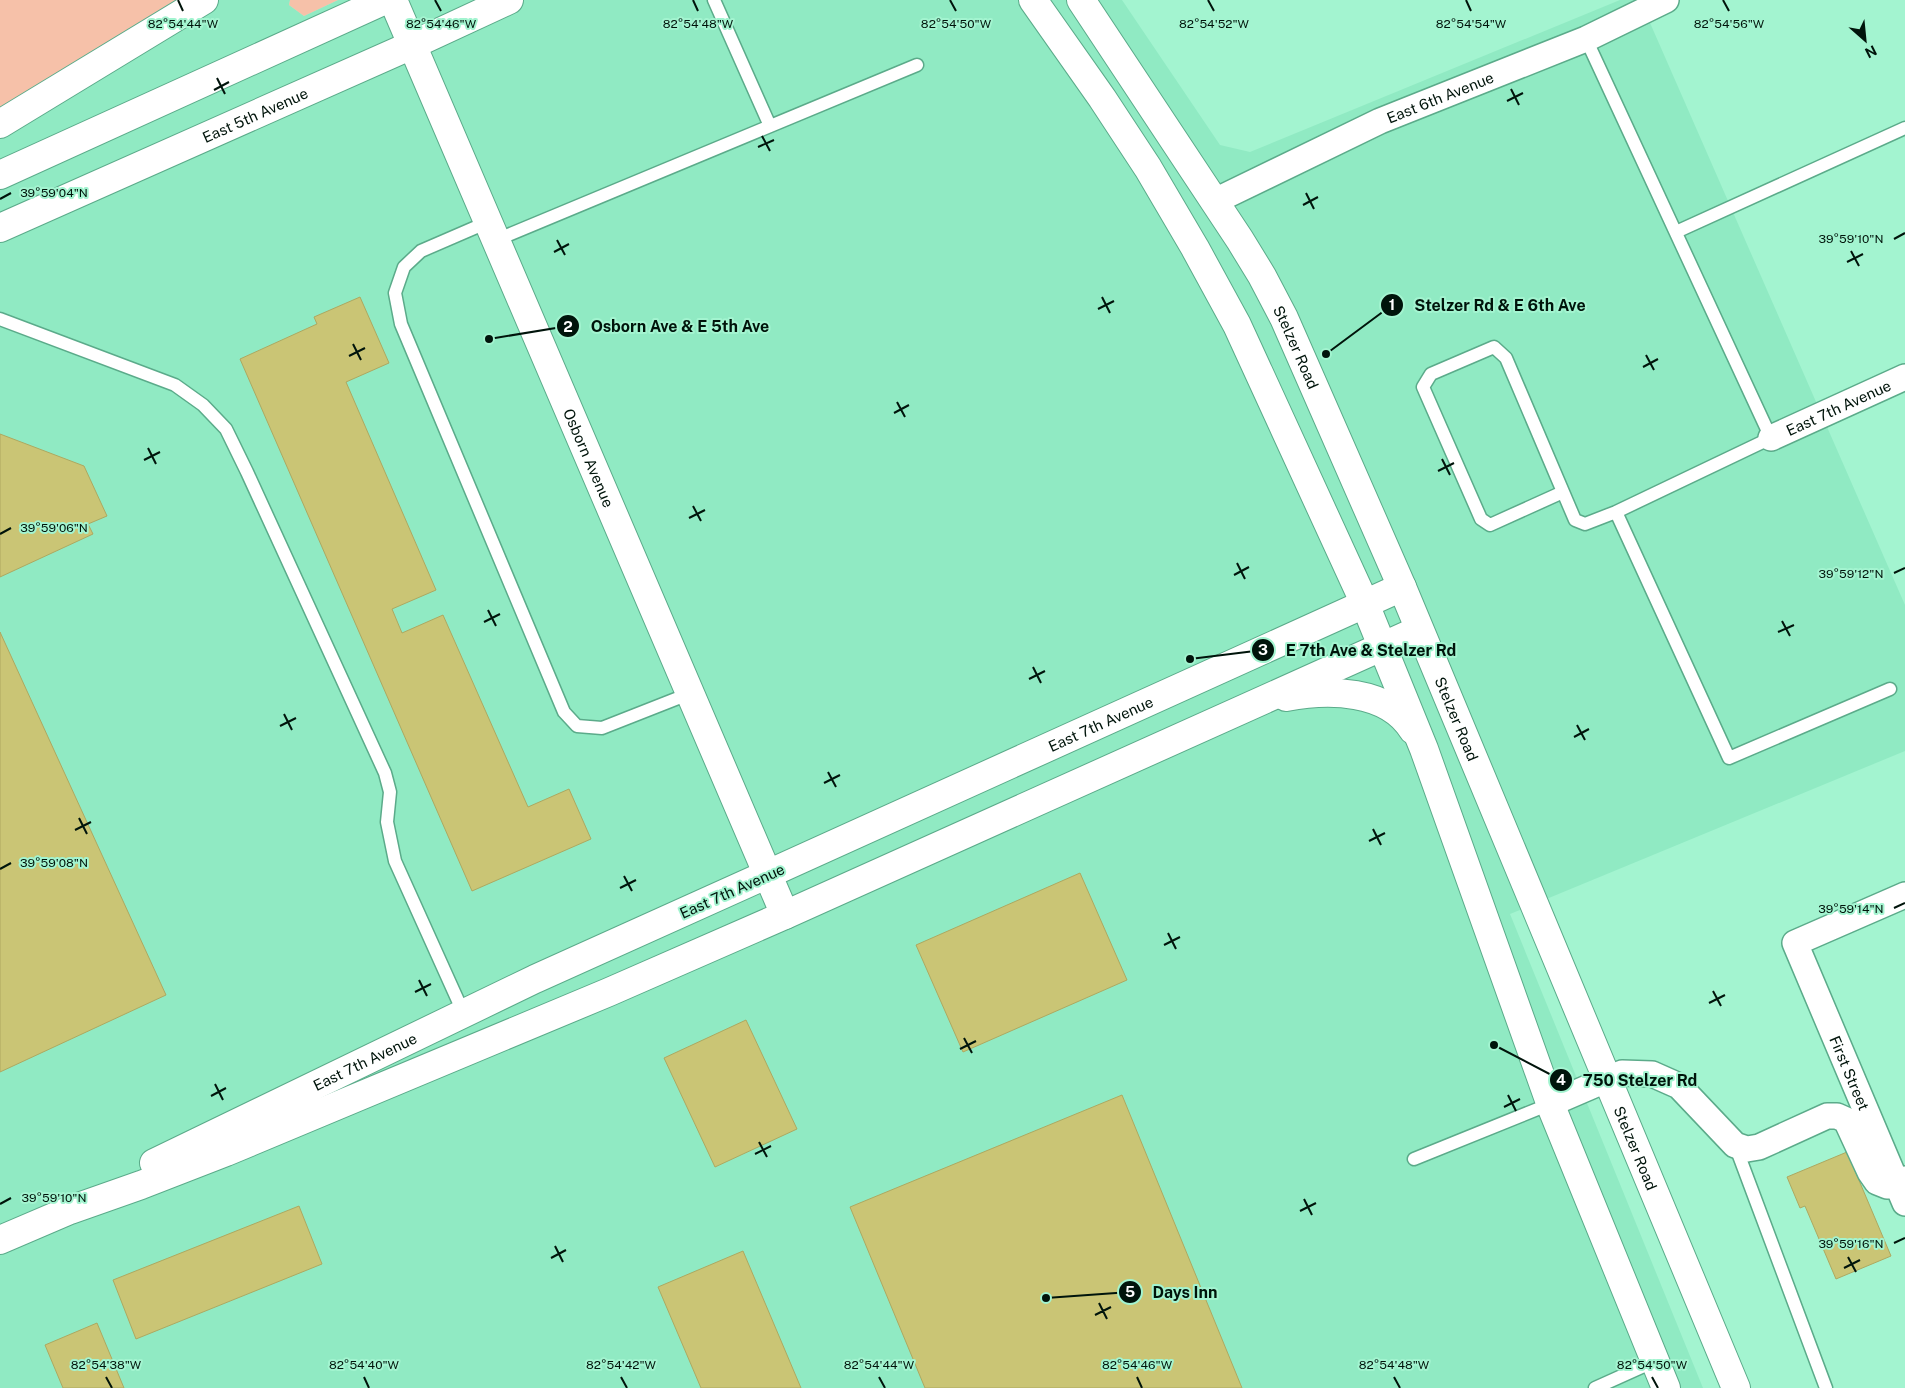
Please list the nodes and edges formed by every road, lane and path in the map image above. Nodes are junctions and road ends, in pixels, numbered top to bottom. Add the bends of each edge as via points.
1 (204, 0) edge
2 (386, 0) edge
3 (393, 0) edge
4 (509, 0) edge
5 (714, 0) edge
6 (1033, 0) edge
7 (1081, 0) edge
8 (1666, 0) edge
9 (1586, 39) junction
10 (412, 45) junction
11 (916, 66) dead end
12 (0, 124) edge
13 (770, 126) junction
14 (1905, 128) edge
15 (0, 175) edge
16 (1215, 201) junction
17 (0, 228) edge
18 (492, 231) junction
19 (1676, 232) junction
20 (0, 319) edge
21 (1905, 377) edge
22 (1771, 438) junction
23 (1563, 492) junction
24 (1616, 512) junction
25 (1402, 588) junction
26 (1365, 604) junction
27 (1419, 630) junction
28 (1384, 646) junction
29 (1890, 688) dead end
30 (690, 693) junction
31 (1213, 722) junction
32 (1424, 749) junction
33 (768, 874) junction
34 (1905, 895) edge
35 (785, 915) junction
36 (464, 1014) junction
37 (1608, 1079) junction
38 (1550, 1104) junction
39 (1735, 1144) junction
40 (1414, 1159) dead end
41 (1902, 1189) edge
42 (70, 1210) junction
43 (0, 1240) edge
44 (1655, 1361) junction
45 (1595, 1388) edge
46 (1666, 1388) edge
47 (1736, 1388) edge
48 (1826, 1388) edge

1 - 12 main road
2 - 15 main road
3 - 10 main road, Osborn Avenue
4 - 10 main road, East 5th Avenue
5 - 13 lane
6 - 26 main road via 1143,160 1195,248 1237,325
7 - 16 main road, Stelzer Road
8 - 9 street, East 6th Avenue
9 - 16 street, East 6th Avenue via 1380,121
9 - 19 lane
10 - 17 main road, East 5th Avenue
10 - 18 main road, Osborn Avenue
11 - 13 lane
13 - 18 lane
14 - 19 lane
16 - 25 main road, Stelzer Road via 1284,318
18 - 30 main road, Osborn Avenue
18 - 30 lane via 422,252 404,267 395,293 401,324 564,712 578,726 602,728
19 - 22 lane
20 - 36 lane via 175,385 226,429 385,773 390,792 387,822 395,861
21 - 22 street, East 7th Avenue
22 - 24 lane
23 - 23 lane via 1506,358 1494,347 1431,374 1423,387 1481,519 1490,524
23 - 24 lane via 1575,520 1585,524
24 - 29 lane via 1729,758
25 - 26 main road, East 7th Avenue
25 - 27 main road, Stelzer Road
26 - 28 main road
26 - 33 main road, East 7th Avenue
27 - 28 main road, East 7th Avenue
27 - 37 main road, Stelzer Road
28 - 31 main road, East 7th Avenue
28 - 32 main road
30 - 33 main road, Osborn Avenue
31 - 32 main road via 1266,702 1295,696 1360,696 1378,701 1398,713
31 - 35 main road, East 7th Avenue
32 - 38 main road
33 - 35 main road, Osborn Avenue
33 - 36 main road, East 7th Avenue
34 - 41 street, First Street via 1794,943
35 - 42 main road, East 7th Avenue via 226,1152
36 - 42 main road, East 7th Avenue via 166,1157
37 - 38 street
37 - 39 street via 1622,1073 1652,1074 1679,1086
37 - 47 main road, Stelzer Road
38 - 40 lane
38 - 44 main road
39 - 41 street via 1747,1149 1759,1147 1827,1116 1837,1116 1846,1120 1877,1182
39 - 48 lane
42 - 43 main road, East 7th Avenue
44 - 45 lane
44 - 46 main road

